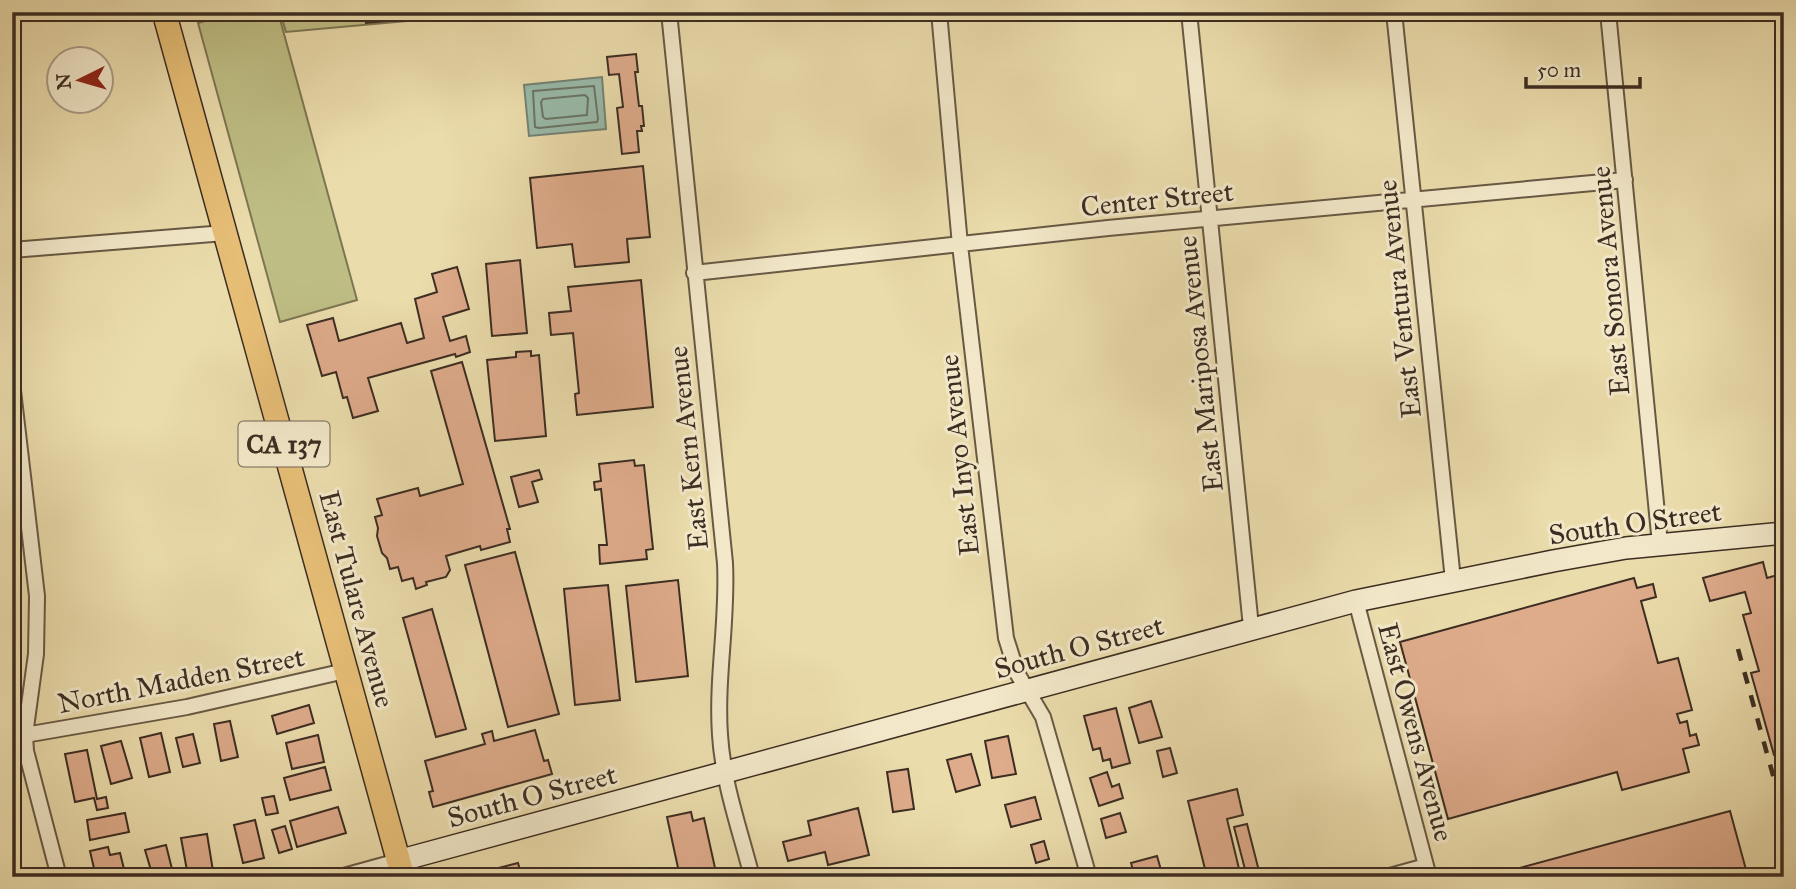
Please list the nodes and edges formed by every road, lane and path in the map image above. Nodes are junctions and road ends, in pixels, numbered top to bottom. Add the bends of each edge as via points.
1 (164, 12) edge
2 (669, 12) edge
3 (939, 12) edge
4 (1189, 12) edge
5 (1394, 12) edge
6 (1608, 12) edge
7 (1625, 180) junction
8 (1412, 201) junction
9 (1210, 218) junction
10 (225, 233) junction
11 (960, 245) junction
12 (12, 250) edge
13 (694, 273) junction
14 (12, 382) edge
15 (1784, 533) edge
16 (1660, 544) junction
17 (1453, 580) junction
18 (1356, 601) junction
19 (1251, 628) junction
20 (345, 671) junction
21 (1029, 690) junction
22 (25, 735) junction
23 (725, 772) junction
24 (400, 869) edge
25 (1427, 871) edge
26 (59, 877) edge
27 (340, 877) edge
28 (752, 877) edge
29 (1089, 877) edge
30 (1386, 877) edge

1 - 10 main road, East Tulare Avenue / CA 137
2 - 13 street, East Kern Avenue
3 - 11 street, East Inyo Avenue
4 - 9 street, East Mariposa Avenue
5 - 8 street, East Ventura Avenue
6 - 7 street, East Sonora Avenue
7 - 8 street, Center Street
7 - 16 street, East Sonora Avenue
8 - 9 street, Center Street
8 - 17 street, East Ventura Avenue
9 - 11 street, Center Street
9 - 19 street, East Mariposa Avenue
10 - 12 street
10 - 20 main road, East Tulare Avenue / CA 137
11 - 13 street, Center Street
11 - 21 street, East Inyo Avenue via 1002,617 1017,673
13 - 23 street, East Kern Avenue via 727,595 719,700
14 - 22 street via 37,596 36,654
15 - 16 main road, South O Street
16 - 17 main road, South O Street
17 - 18 main road, South O Street
18 - 19 main road, South O Street
18 - 25 street, East Owens Avenue
19 - 21 main road, South O Street
20 - 22 street, North Madden Street via 187,707
20 - 24 main road, East Tulare Avenue / CA 137
21 - 23 main road, South O Street
21 - 29 street, East Inyo Avenue via 1043,717
22 - 26 street via 30,773
23 - 24 main road, South O Street
23 - 28 street, East Kern Avenue
24 - 27 street
25 - 30 street

